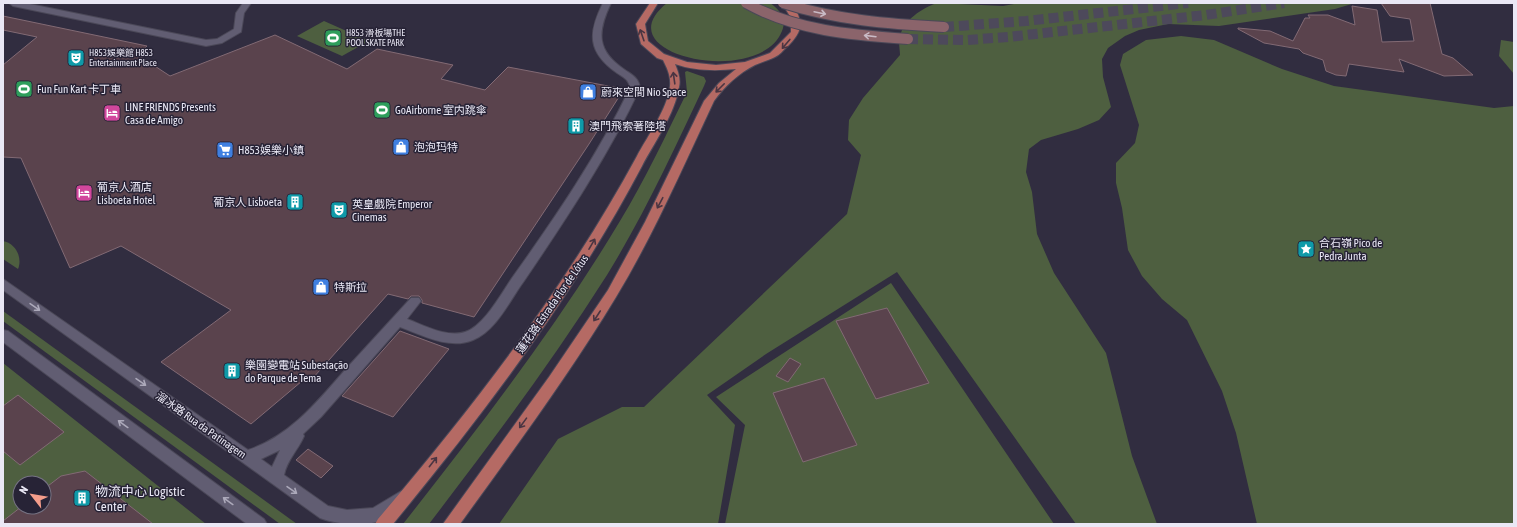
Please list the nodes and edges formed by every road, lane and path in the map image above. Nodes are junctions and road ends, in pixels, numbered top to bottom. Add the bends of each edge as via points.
1 (13, 3) edge
2 (246, 3) edge
3 (607, 3) edge
4 (654, 3) edge
5 (746, 3) edge
6 (783, 3) edge
7 (790, 5) edge
8 (944, 26) tunnel mouth
9 (908, 39) tunnel mouth
10 (668, 60) junction
11 (750, 64) junction
12 (3, 284) edge
13 (415, 301) dead end
14 (397, 321) junction
15 (3, 334) edge
16 (306, 423) junction
17 (247, 457) junction
18 (276, 478) junction
19 (410, 493) junction
20 (259, 524) edge
21 (383, 524) edge
22 (451, 524) edge

1 - 2 street via 206,44 219,41 238,30 240,14
3 - 14 street via 595,36 599,50 613,66 632,79 635,88 606,144 550,234 480,330 464,338 449,337
10 -> 4 main road via 651,50 641,38 639,25 644,13
9 -> 5 main road, bridge via 814,28 765,13
6 -> 8 main road, bridge via 845,18
7 -> 11 main road via 796,18 794,33 788,44 773,55
10 - 11 main road via 707,68
19 -> 10 main road, 蓮花路 Estrada Flor de Lótus via 516,356 582,262 626,188 670,104 675,86 674,73
11 -> 22 main road via 716,91 673,179 612,292 561,372
12 -> 17 street, 溜冰路 Rua da Patinagem
13 - 14 street
14 - 16 street
20 -> 15 street
16 - 17 street via 282,443 260,454
16 - 18 street via 283,456
17 - 18 street, 溜冰路 Rua da Patinagem
18 -> 19 street, 溜冰路 Rua da Patinagem via 325,513 347,517 375,515
19 - 21 main road, 蓮花路 Estrada Flor de Lótus

